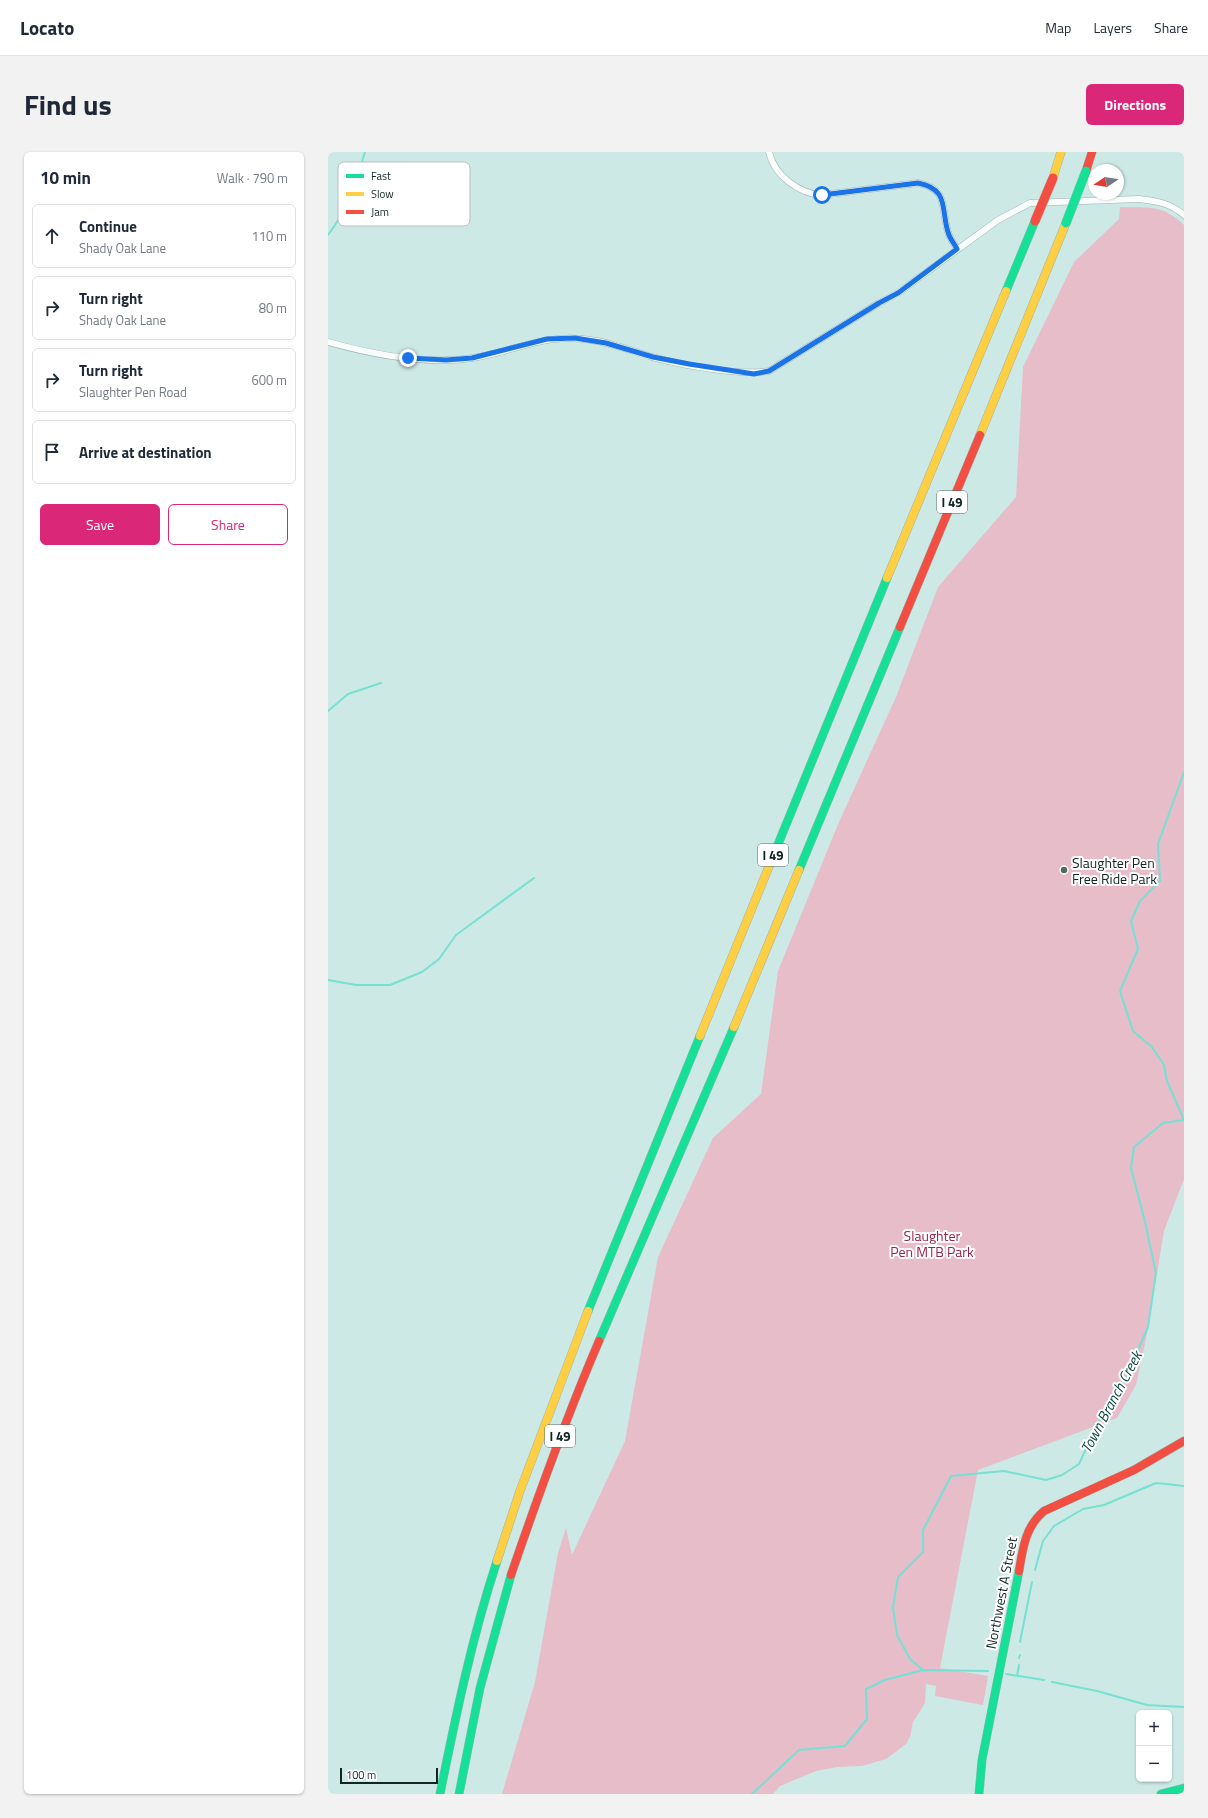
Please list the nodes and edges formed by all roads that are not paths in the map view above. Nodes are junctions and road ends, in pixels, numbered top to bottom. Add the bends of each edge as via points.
1 (769, 152) edge
2 (1061, 152) edge
3 (1092, 152) edge
4 (1184, 215) edge
5 (957, 249) junction
6 (328, 342) edge
7 (1184, 1441) edge
8 (1184, 1788) edge
9 (1166, 1793) edge
10 (440, 1794) edge
11 (459, 1794) edge
12 (979, 1794) edge

1 - 5 street via 770,160 780,174 801,190 811,194 822,195 918,183 936,189 941,196 949,235
2 - 10 main road, I 49, bridge via 1053,178 772,857 580,1330 520,1491 488,1589 461,1691
3 - 11 main road, I 49, bridge via 993,403 709,1086 575,1397 507,1587 480,1688
4 - 5 street via 1173,206 1153,201 1030,203 998,220
5 - 6 street via 898,293 769,371 754,374 671,361 606,343 575,338 547,339 472,358 446,360 408,358
7 - 12 main road, Northwest A Street via 1134,1470 1048,1508 1032,1523 1026,1535 982,1760
8 - 9 main road

